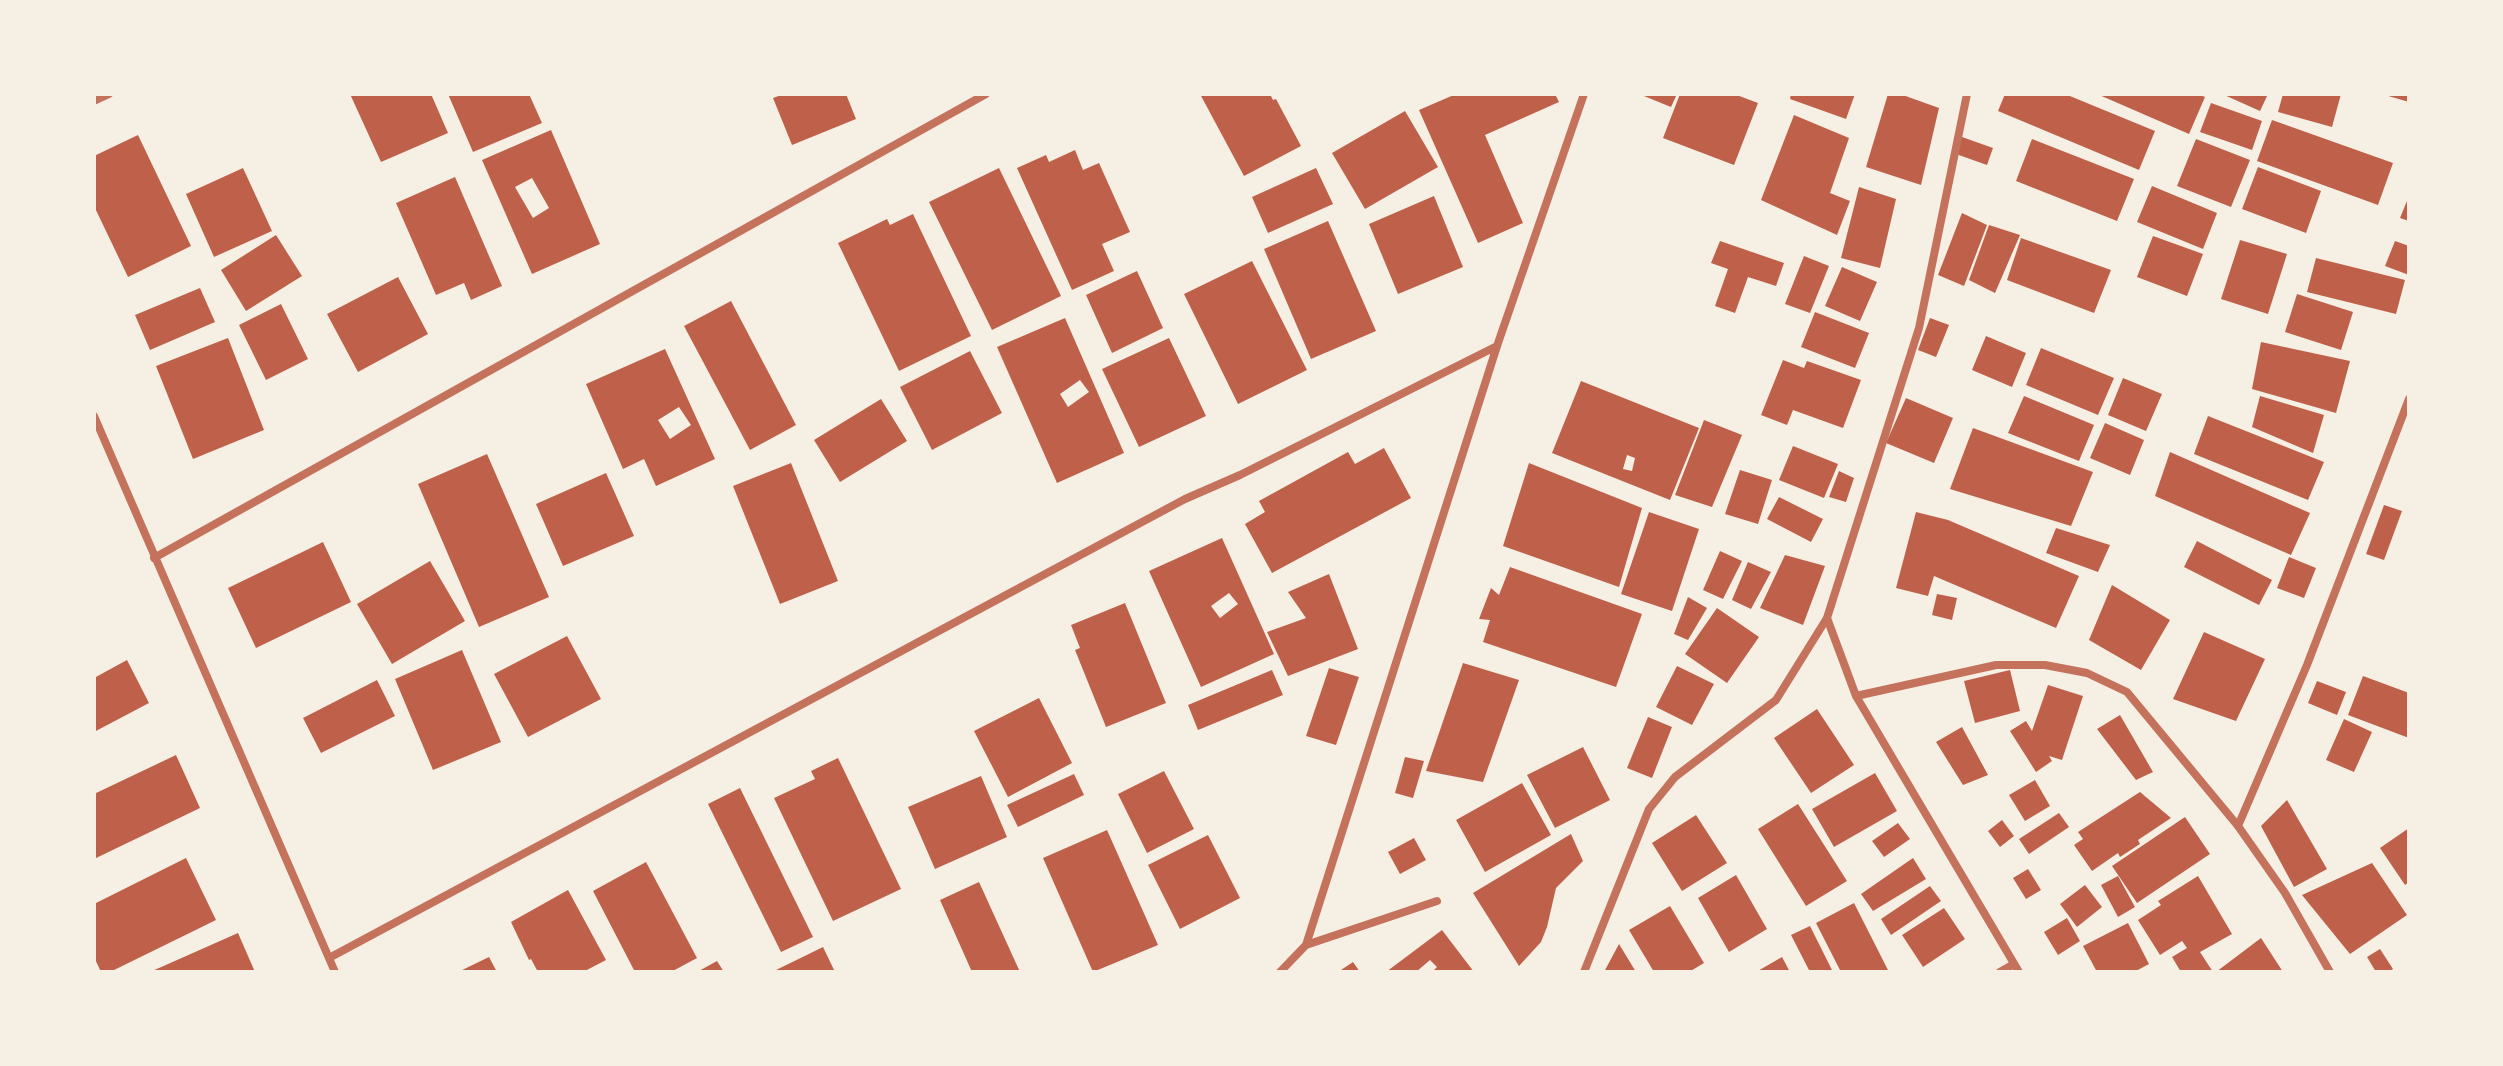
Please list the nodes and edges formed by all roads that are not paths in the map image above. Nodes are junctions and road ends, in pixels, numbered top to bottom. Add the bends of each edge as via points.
1 (109, 94) edge
2 (986, 94) edge
3 (1584, 94) edge
4 (1967, 94) edge
5 (94, 101) edge
6 (1497, 346) junction
7 (2409, 399) edge
8 (94, 416) edge
9 (154, 558) junction
10 (1827, 618) junction
11 (1856, 696) junction
12 (2238, 826) junction
13 (1437, 901) dead end
14 (1306, 945) junction
15 (329, 958) junction
16 (2016, 968) edge
17 (335, 972) edge
18 (1280, 972) edge
19 (1584, 972) edge
20 (2000, 972) edge
21 (2330, 972) edge

1 - 5 street
2 - 9 street
3 - 6 street
4 - 10 street via 1919,328
6 - 14 street
6 - 15 street via 1185,499
7 - 12 street via 2307,665
8 - 9 street
9 - 15 street
10 - 11 street
10 - 19 street via 1776,700 1675,777 1649,809
11 - 12 street via 1996,665 2045,665 2087,673 2127,692
11 - 16 street
12 - 21 street via 2285,893
13 - 14 street
14 - 18 street
15 - 17 street
16 - 20 street

